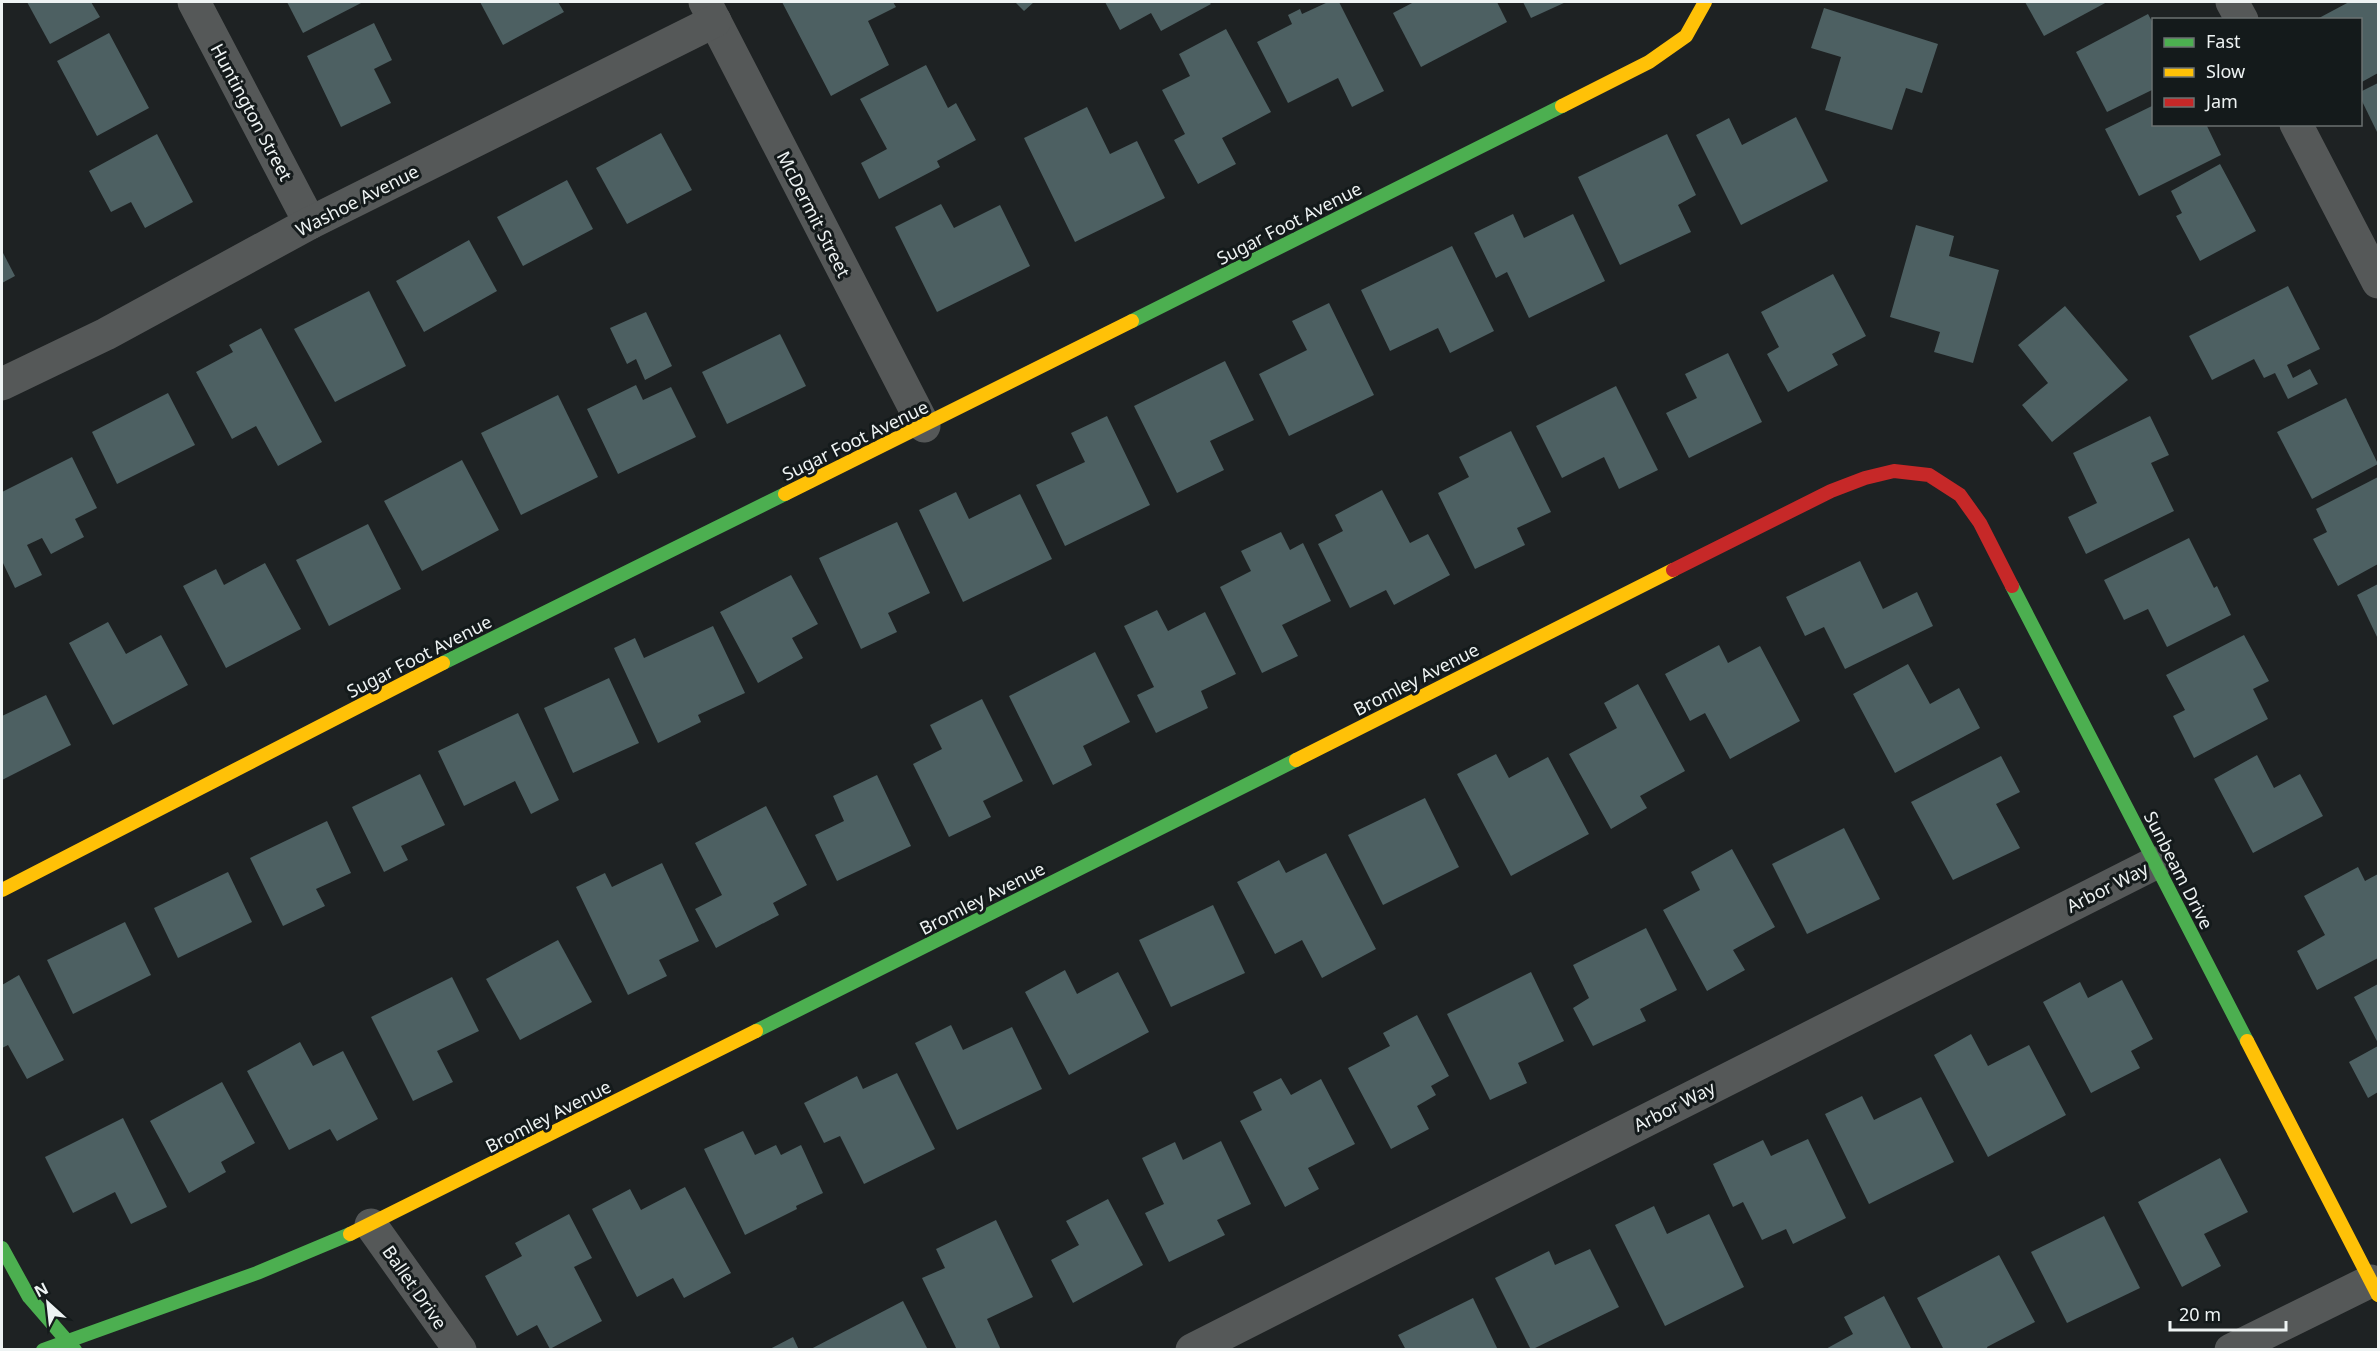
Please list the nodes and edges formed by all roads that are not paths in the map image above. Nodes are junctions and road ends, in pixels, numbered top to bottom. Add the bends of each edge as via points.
1 (194, 2) edge
2 (1705, 2) edge
3 (2232, 2) edge
4 (710, 11) edge
5 (2241, 18) edge
6 (2297, 126) edge
7 (310, 223) junction
8 (2379, 282) edge
9 (2, 384) edge
10 (924, 426) junction
11 (1929, 475) joint
12 (2155, 863) junction
13 (2, 890) edge
14 (371, 1225) junction
15 (2, 1248) edge
16 (2375, 1288) edge
17 (72, 1346) edge
18 (44, 1350) edge
19 (460, 1350) edge
20 (1192, 1350) edge
21 (2231, 1350) edge

1 - 7 street, Huntington Street
2 - 10 street, Sugar Foot Avenue via 1686,36 1649,62
3 - 5 street
4 - 7 street, Washoe Avenue
4 - 10 street, McDermit Street
6 - 8 street
7 - 9 street, Washoe Avenue via 106,334
10 - 13 street, Sugar Foot Avenue via 463,653
11 - 12 street, Sunbeam Drive via 1960,495 1980,523
11 - 14 street, Bromley Avenue via 1894,471 1831,491
12 - 16 street, Sunbeam Drive
12 - 20 street, Arbor Way
14 - 17 street, Bromley Avenue
14 - 19 street, Ballet Drive
15 - 17 street via 29,1298
16 - 21 street
17 - 18 street, Bromley Avenue

